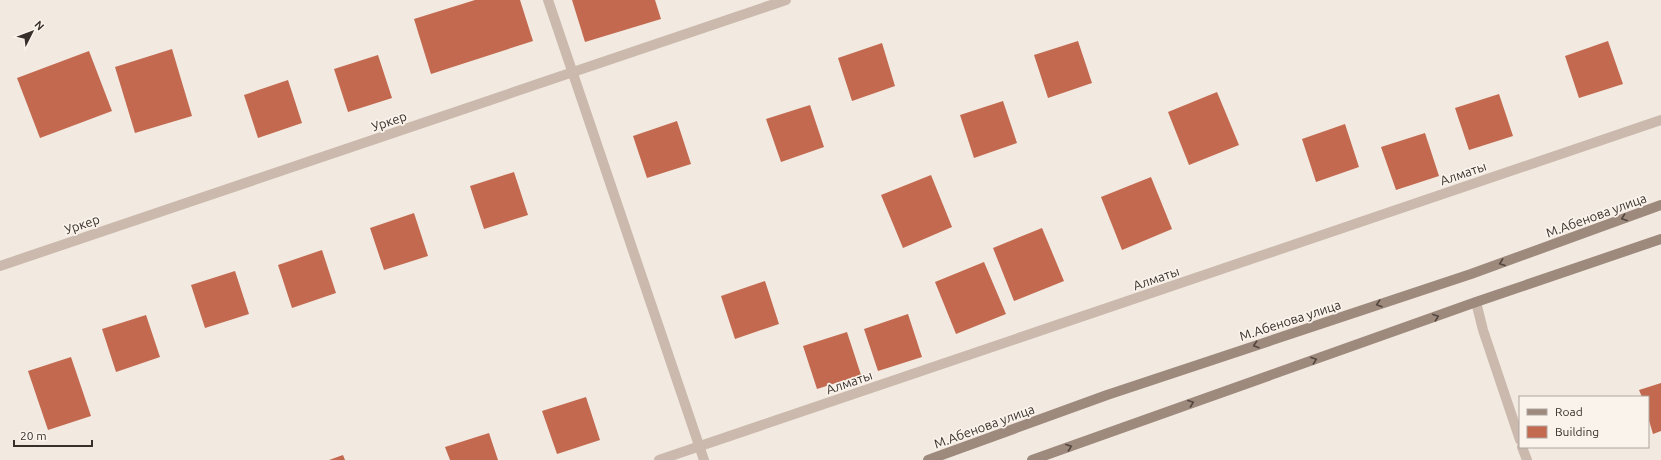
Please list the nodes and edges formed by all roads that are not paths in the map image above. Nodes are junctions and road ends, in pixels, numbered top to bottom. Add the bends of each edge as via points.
1 (548, 0) edge
2 (786, 0) edge
3 (572, 72) junction
4 (1661, 120) edge
5 (1661, 205) edge
6 (1661, 240) edge
7 (0, 266) edge
8 (1476, 302) junction
9 (1519, 437) edge
10 (699, 446) junction
11 (1522, 448) edge
12 (659, 460) edge
13 (704, 460) edge
14 (928, 460) edge
15 (1032, 460) edge
16 (1527, 460) edge

1 - 3 street
2 - 3 street, Уркер
3 - 7 street, Уркер
3 - 10 street
4 - 10 street, Алматы
5 -> 14 main road, М.Абенова улица via 1471,274 1107,395
6 - 8 main road
8 - 9 street
15 -> 8 main road
10 - 12 street, Алматы
10 - 13 street
11 - 16 street

